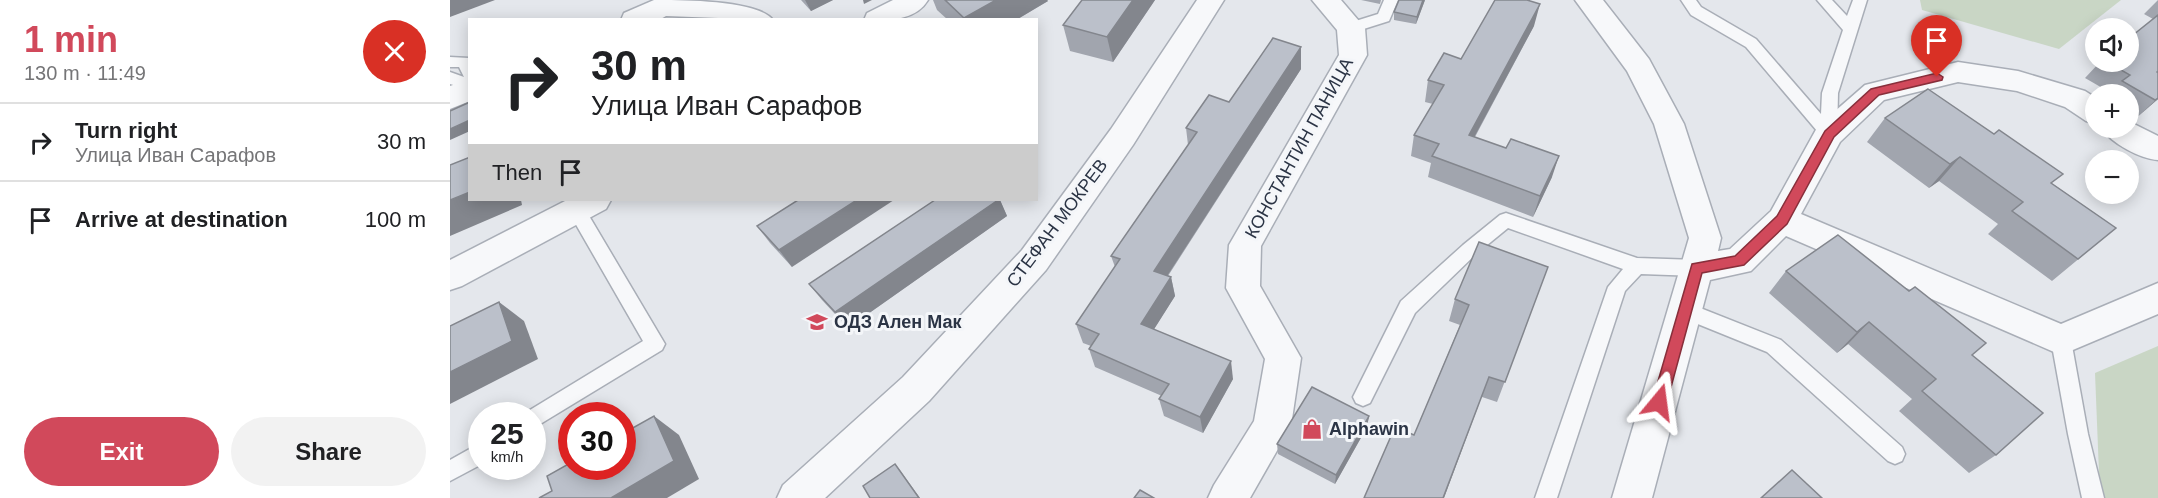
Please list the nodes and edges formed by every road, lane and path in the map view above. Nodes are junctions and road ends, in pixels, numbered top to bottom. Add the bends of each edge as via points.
1 (915, 0) edge
2 (1211, 0) edge
3 (1324, 0) edge
4 (1391, 0) edge
5 (1588, 0) edge
6 (1688, 0) edge
7 (1824, 0) edge
8 (1860, 0) edge
9 (661, 4) edge
10 (637, 18) edge
11 (755, 18) edge
12 (882, 18) edge
13 (1351, 28) junction
14 (1851, 29) junction
15 (450, 63) edge
16 (468, 69) edge
17 (450, 78) edge
18 (468, 83) edge
19 (468, 90) edge
20 (450, 98) edge
21 (2085, 106) edge
22 (1829, 134) junction
23 (2135, 138) edge
24 (2158, 148) edge
25 (586, 204) edge
26 (1782, 220) junction
27 (1637, 266) junction
28 (1697, 268) junction
29 (450, 276) edge
30 (2158, 298) edge
31 (1685, 310) junction
32 (2061, 340) junction
33 (1363, 397) dead end
34 (546, 411) edge
35 (1895, 453) dead end
36 (468, 460) edge
37 (450, 471) edge
38 (1638, 494) edge
39 (797, 498) edge
40 (1228, 498) edge
41 (1546, 498) edge
42 (2093, 498) edge

1 - 12 street
2 - 39 street, СТЕФАН МОКРЕВ via 1034,260 916,389
3 - 13 street
4 - 13 lane via 1384,16
5 - 28 street via 1639,66 1669,124 1705,238
6 - 22 lane via 1696,11 1751,43
7 - 14 lane
8 - 14 lane
9 - 10 street
9 - 11 street via 725,7
13 - 40 street, КОНСТАНТИН ПАНИЦА via 1353,55 1245,245 1243,288 1282,358 1272,426
14 - 22 lane via 1830,93
15 - 16 lane via 464,62
17 - 18 lane
19 - 20 street
21 - 22 street via 2018,81 1958,72 1875,92
22 - 26 street
23 - 24 street
25 - 29 street
25 - 34 lane via 656,344
26 - 28 street via 1739,261
26 - 32 street
27 - 28 lane
27 - 33 lane via 1506,220 1408,307
27 - 41 lane via 1617,287
28 - 31 street
30 - 32 street
31 - 35 lane via 1774,346
31 - 38 street
32 - 42 lane
36 - 37 lane

